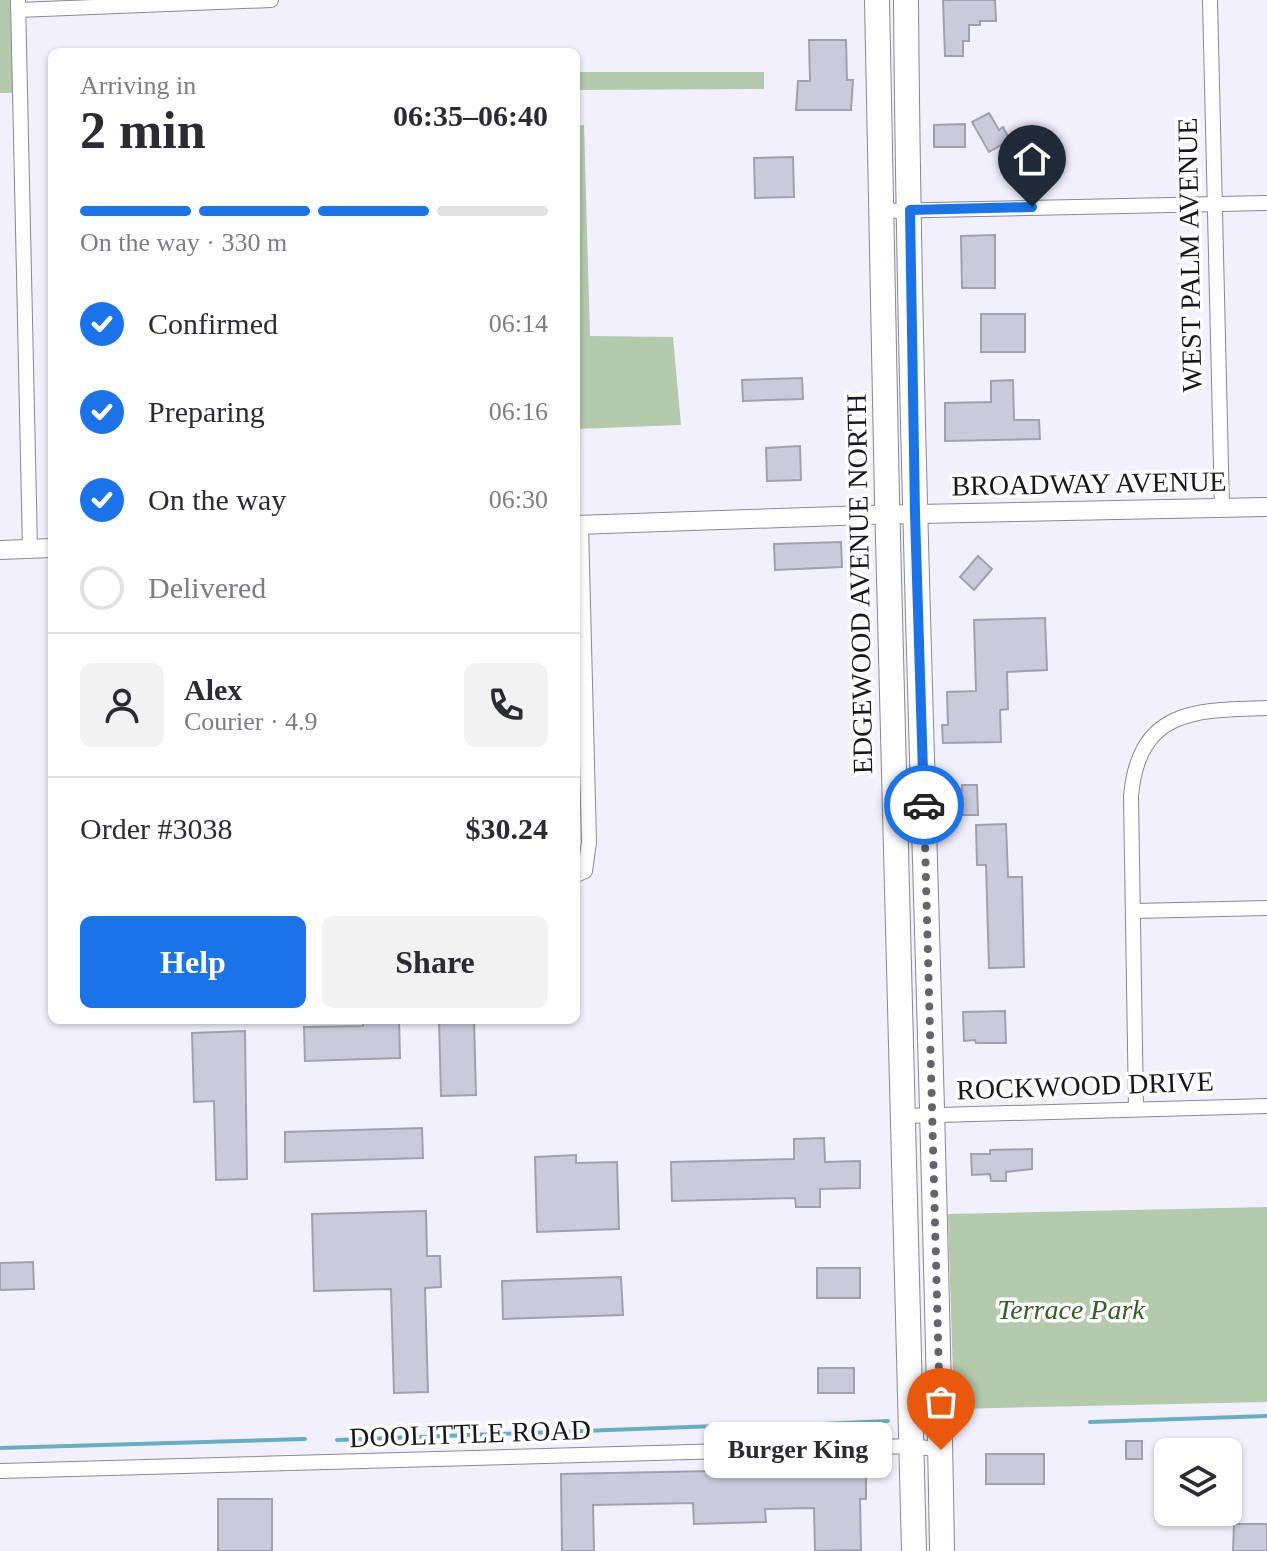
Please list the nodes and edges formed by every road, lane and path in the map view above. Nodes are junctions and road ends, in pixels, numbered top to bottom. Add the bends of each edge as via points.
1 (271, 0) edge
2 (877, 0) edge
3 (906, 0) edge
4 (1210, 0) edge
5 (18, 5) edge
6 (1214, 203) junction
7 (1267, 203) edge
8 (910, 210) junction
9 (881, 211) junction
10 (1267, 507) edge
11 (1222, 508) junction
12 (915, 514) junction
13 (887, 515) junction
14 (580, 525) edge
15 (48, 548) edge
16 (30, 549) junction
17 (0, 550) edge
18 (580, 583) edge
19 (582, 700) edge
20 (1267, 708) edge
21 (924, 820) junction
22 (895, 821) junction
23 (580, 873) edge
24 (1267, 908) edge
25 (1134, 911) junction
26 (1267, 1106) edge
27 (1136, 1109) junction
28 (904, 1116) junction
29 (933, 1116) junction
30 (913, 1446) junction
31 (941, 1450) junction
32 (0, 1471) edge
33 (914, 1551) edge
34 (942, 1551) edge

1 - 5 street
2 - 9 main road, EDGEWOOD AVENUE NORTH
3 - 8 main road, EDGEWOOD AVENUE NORTH
4 - 6 street, WEST PALM AVENUE
5 - 16 street
6 - 7 street
6 - 8 street
6 - 11 street, WEST PALM AVENUE
8 - 9 street
8 - 12 main road, EDGEWOOD AVENUE NORTH
9 - 13 main road, EDGEWOOD AVENUE NORTH
10 - 11 street, BROADWAY AVENUE
11 - 12 street, BROADWAY AVENUE
12 - 13 street, BROADWAY AVENUE
12 - 21 main road, EDGEWOOD AVENUE NORTH
13 - 14 street, BROADWAY AVENUE
13 - 22 main road, EDGEWOOD AVENUE NORTH
15 - 16 street
16 - 17 street
18 - 19 street
19 - 23 street via 589,842
20 - 25 street via 1195,711 1167,722 1140,752 1131,796
21 - 22 street
21 - 29 main road, EDGEWOOD AVENUE NORTH
22 - 28 main road, EDGEWOOD AVENUE NORTH
24 - 25 street
25 - 27 street
26 - 27 street, ROCKWOOD DRIVE
27 - 29 street, ROCKWOOD DRIVE
28 - 29 street, ROCKWOOD DRIVE
28 - 30 main road, EDGEWOOD AVENUE NORTH
29 - 31 main road, EDGEWOOD AVENUE NORTH
30 - 31 street, DOOLITTLE ROAD
30 - 32 street, DOOLITTLE ROAD
30 - 33 main road, EDGEWOOD AVENUE NORTH
31 - 34 main road, EDGEWOOD AVENUE NORTH

